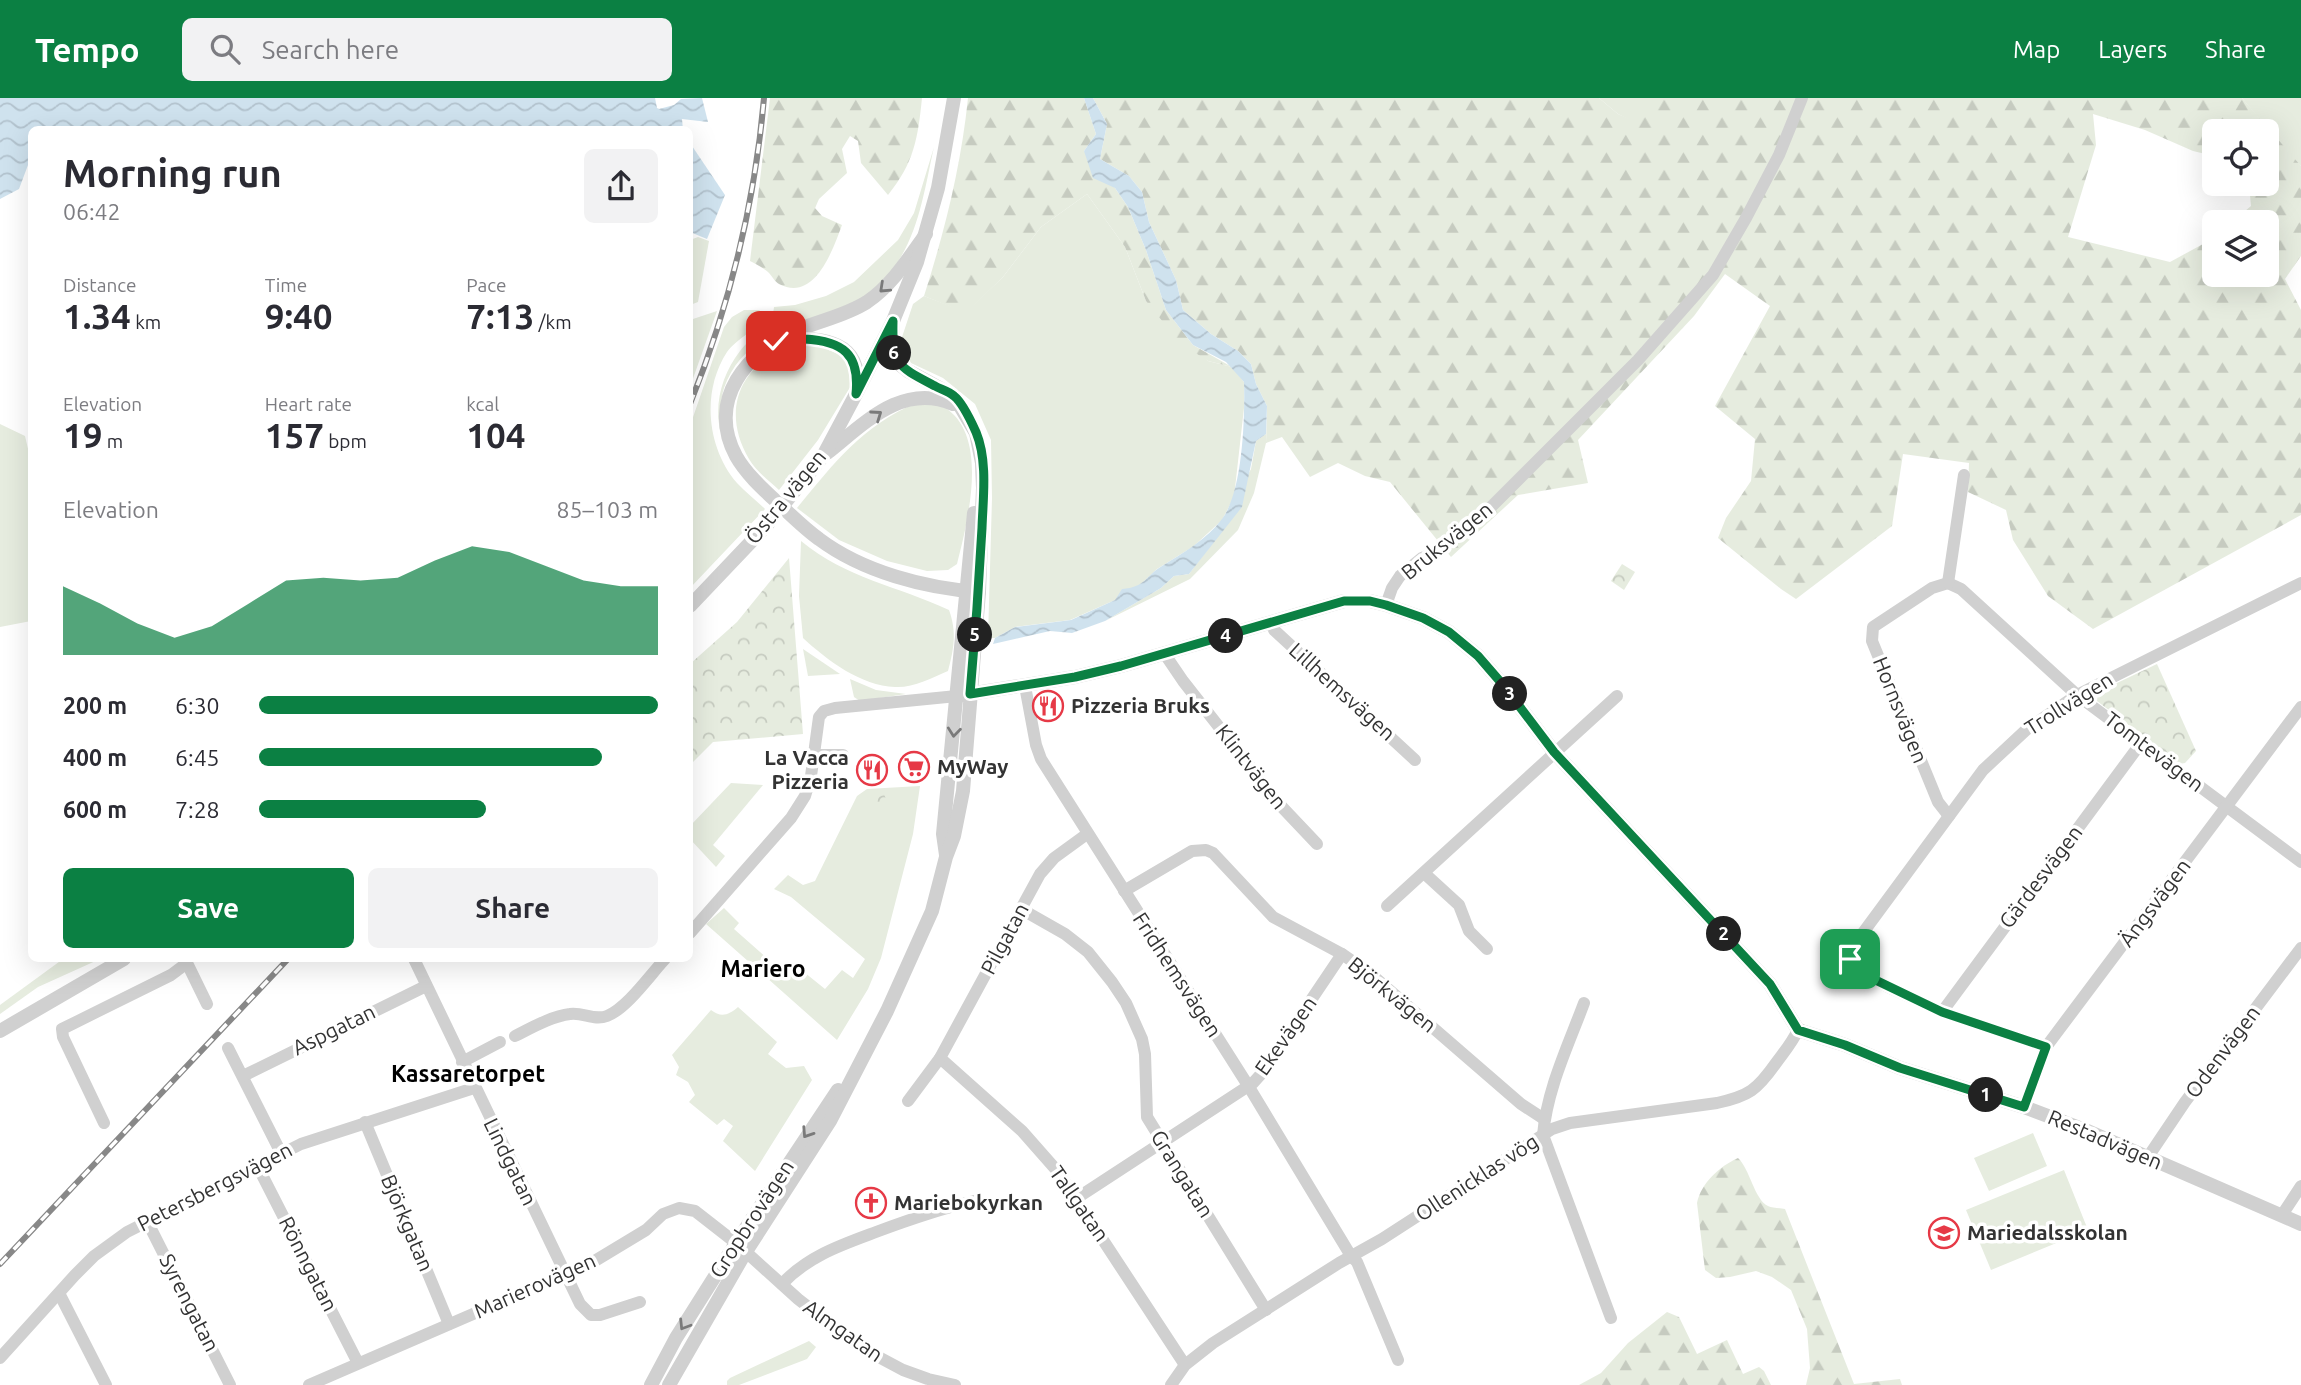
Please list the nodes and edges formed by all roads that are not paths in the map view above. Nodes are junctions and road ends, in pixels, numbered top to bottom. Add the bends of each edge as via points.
1 (954, 98) edge
2 (1802, 98) edge
3 (926, 234) junction
4 (893, 321) junction
5 (783, 338) junction
6 (856, 394) junction
7 (963, 409) junction
8 (823, 456) junction
9 (1964, 475) dead end
10 (1948, 583) junction
11 (2301, 583) edge
12 (972, 592) junction
13 (693, 603) edge
14 (1386, 605) junction
15 (1271, 622) junction
16 (1164, 653) junction
17 (1025, 686) junction
18 (963, 695) junction
19 (2077, 695) junction
20 (1617, 696) dead end
21 (2301, 707) edge
22 (2141, 743) junction
23 (1554, 752) junction
24 (816, 755) junction
25 (843, 755) dead end
26 (1415, 760) dead end
27 (2227, 807) junction
28 (1949, 816) junction
29 (1087, 834) junction
30 (1317, 844) dead end
31 (2301, 862) edge
32 (1424, 873) junction
33 (1124, 891) junction
34 (1387, 906) dead end
35 (1021, 909) junction
36 (693, 930) edge
37 (2301, 948) edge
38 (1487, 949) dead end
39 (1342, 954) junction
40 (119, 962) edge
41 (185, 962) edge
42 (186, 962) edge
43 (415, 962) edge
44 (662, 962) edge
45 (426, 986) junction
46 (1584, 1003) dead end
47 (207, 1004) dead end
48 (1942, 1012) junction
49 (1798, 1030) junction
50 (0, 1031) edge
51 (515, 1036) dead end
52 (500, 1042) dead end
53 (2046, 1047) junction
54 (228, 1048) dead end
55 (462, 1062) junction
56 (943, 1062) junction
57 (243, 1076) junction
58 (1249, 1087) junction
59 (474, 1088) junction
60 (908, 1101) dead end
61 (2024, 1107) junction
62 (1544, 1119) junction
63 (365, 1122) junction
64 (104, 1123) dead end
65 (1543, 1135) junction
66 (1163, 1144) junction
67 (281, 1153) junction
68 (2148, 1157) junction
69 (257, 1165) junction
70 (2301, 1186) edge
71 (1077, 1198) junction
72 (974, 1201) dead end
73 (2282, 1215) junction
74 (148, 1221) junction
75 (2301, 1224) edge
76 (740, 1248) junction
77 (1351, 1256) junction
78 (565, 1274) junction
79 (782, 1284) junction
80 (59, 1293) junction
81 (640, 1302) dead end
82 (1266, 1310) junction
83 (1611, 1318) dead end
84 (449, 1324) junction
85 (0, 1358) edge
86 (1398, 1360) dead end
87 (358, 1363) junction
88 (1185, 1365) junction
89 (106, 1385) edge
90 (230, 1385) edge
91 (309, 1385) edge
92 (652, 1385) edge
93 (669, 1385) edge
94 (955, 1385) edge
95 (1171, 1385) edge

1 - 3 street, Östra vägen
2 - 14 street, Bruksvägen via 1779,155 1713,275 1639,360 1482,516 1400,576
3 - 4 street, Östra vägen
3 -> 5 street via 892,281 869,300
4 - 6 street, Östra vägen
4 - 7 street via 893,348 899,364 954,396
5 - 6 street via 827,341 848,353 857,369
5 - 12 street via 752,358 730,395 730,442 744,468 811,533 849,558 937,587
6 - 8 street, Östra vägen
8 -> 7 street via 890,406 909,398 930,397
7 - 12 street, Gropbrovägen via 976,433 982,463
8 - 13 street, Östra vägen
9 - 10 street
10 - 19 street, Tomtevägen via 1961,589
10 - 28 street, Hornsvägen via 1922,594 1873,627 1871,634 1938,802
11 - 19 street, Trollvägen
12 - 18 street, Gropbrovägen
14 - 15 street via 1344,601
14 - 23 street via 1438,626 1468,646
15 - 16 street
15 - 26 street, Lillhemsvägen via 1274,630
16 - 17 street
16 - 30 street, Klintvägen via 1281,806
17 - 18 street
17 - 29 street, Fridhemsvägen via 1038,752
18 - 24 street via 824,711 819,717
18 - 76 street, Gropbrovägen via 943,834 946,857 921,939 830,1121
19 - 22 street, Tomtevägen
19 - 28 street, Trollvägen via 1997,755
20 - 23 street
21 - 27 street, Ängsvägen
22 - 27 street, Tomtevägen
22 - 48 street, Gärdesvägen
23 - 32 street
23 - 49 street via 1770,984
24 - 25 street
24 - 36 street via 805,796 791,818
27 - 31 street, Tomtevägen
27 - 53 street, Ängsvägen
28 - 48 street, Trollvägen via 1851,949 1850,963 1863,974
29 - 33 street, Fridhemsvägen
29 - 35 street, Pilgatan via 1047,865
32 - 34 street
32 - 38 street via 1459,905 1466,926
33 - 39 street, Björkvägen via 1192,851 1206,850 1273,917
33 - 58 street, Fridhemsvägen
35 - 56 street, Pilgatan
35 - 66 street, Grangatan via 1088,952 1126,1003 1145,1054 1147,1117
37 - 68 street, Odenvägen
39 - 58 street, Ekevägen
39 - 62 street, Björkvägen
40 - 50 street
41 - 64 street via 171,975 62,1029
42 - 47 street
43 - 45 street, Lindgatan
44 - 51 street via 607,1016 572,1013
45 - 55 street, Lindgatan
45 - 57 street, Aspgatan
46 - 62 street
48 - 53 street
49 - 61 street, Restadvägen
49 - 65 street, Ollenicklas vög via 1759,1086 1740,1098 1570,1123
52 - 55 street
53 - 61 street, Ängsvägen
54 - 57 street
55 - 59 street, Lindgatan
56 - 60 street, Pilgatan
56 - 71 street, Tallgatan via 1022,1131
57 - 67 street
58 - 66 street, Ekevägen
58 - 77 street, Fridhemsvägen
59 - 63 street, Petersbergsvägen
59 - 78 street, Lindgatan
61 - 68 street, Restadvägen
62 - 65 street
63 - 67 street, Petersbergsvägen
63 - 84 street, Björkgatan
65 - 77 street, Ollenicklas vög
65 - 83 street
66 - 71 street, Ekevägen
66 - 82 street, Grangatan
67 - 69 street, Petersbergsvägen
68 - 73 street, Restadvägen
69 - 74 street, Petersbergsvägen
69 - 87 street, Rönngatan
70 - 73 street
71 - 88 street, Tallgatan
72 - 79 street via 930,1212 828,1251 805,1263
73 - 75 street, Restadvägen
74 - 80 street, Petersbergsvägen via 112,1241
74 - 90 street, Syrengatan
76 - 78 street, Marierovägen via 695,1211 673,1209 621,1246
76 - 79 street, Almgatan
76 -> 92 street, Gropbrovägen via 676,1338
76 - 93 street, Gropbrovägen
77 - 82 street, Ollenicklas vög
77 - 86 street, Fridhemsvägen
78 - 81 street, Lindgatan via 591,1315
78 - 84 street, Marierovägen
79 - 94 street, Almgatan via 883,1361
80 - 85 street, Petersbergsvägen
80 - 89 street
82 - 88 street, Ollenicklas vög
84 - 87 street, Marierovägen
87 - 91 street, Marierovägen
88 - 95 street, Ollenicklas vög

